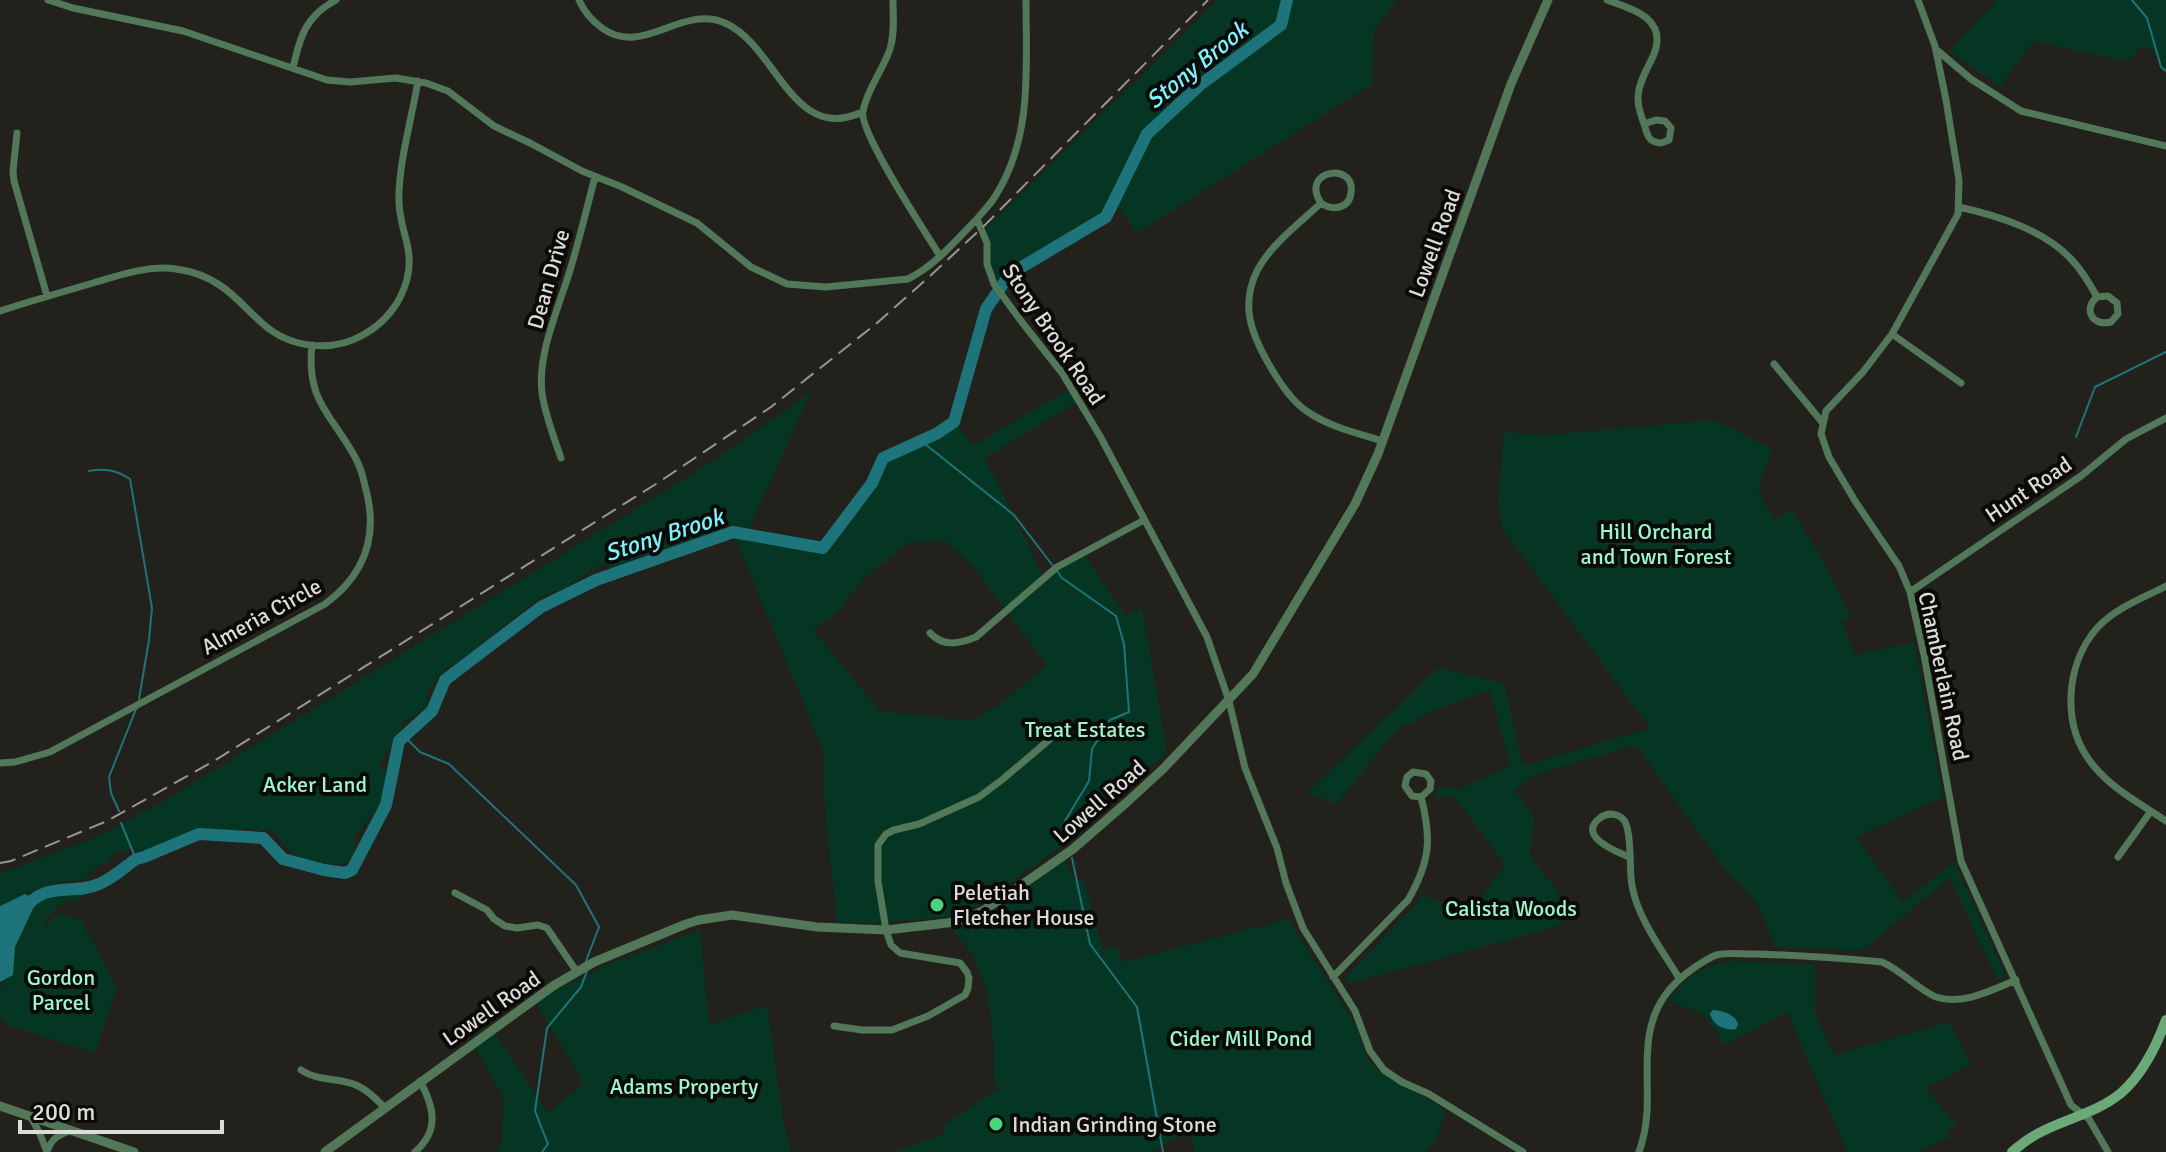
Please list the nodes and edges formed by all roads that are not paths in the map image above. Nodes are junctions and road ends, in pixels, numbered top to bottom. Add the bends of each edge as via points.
1 (48, 0) edge
2 (336, 0) edge
3 (579, 0) edge
4 (893, 0) edge
5 (1026, 0) edge
6 (1548, 0) edge
7 (1607, 0) edge
8 (1918, 0) edge
9 (1936, 50) junction
10 (293, 68) junction
11 (418, 81) junction
12 (862, 112) junction
13 (1644, 124) dead end
14 (17, 133) dead end
15 (2166, 146) edge
16 (595, 177) junction
17 (1321, 203) junction
18 (1959, 207) junction
19 (977, 219) junction
20 (940, 256) junction
21 (47, 296) junction
22 (2097, 297) junction
23 (0, 311) edge
24 (1892, 334) junction
25 (312, 345) junction
26 (1774, 364) dead end
27 (1961, 383) dead end
28 (2166, 418) edge
29 (1822, 422) junction
30 (1383, 441) junction
31 (561, 458) dead end
32 (1144, 520) junction
33 (2166, 586) edge
34 (1910, 592) junction
35 (930, 633) dead end
36 (1229, 701) junction
37 (1049, 740) dead end
38 (0, 763) edge
39 (1421, 797) dead end
40 (2151, 811) junction
41 (2166, 821) edge
42 (1629, 857) junction
43 (2118, 857) dead end
44 (455, 893) dead end
45 (886, 930) junction
46 (577, 972) junction
47 (1333, 977) junction
48 (1679, 978) junction
49 (2016, 980) junction
50 (2166, 1020) edge
51 (834, 1026) dead end
52 (301, 1070) dead end
53 (420, 1081) junction
54 (0, 1106) edge
55 (384, 1107) junction
56 (2082, 1114) junction
57 (31, 1117) junction
58 (72, 1131) junction
59 (47, 1152) edge
60 (134, 1152) edge
61 (325, 1152) edge
62 (415, 1152) edge
63 (1523, 1152) edge
64 (1639, 1152) edge
65 (2012, 1152) edge
66 (2108, 1152) edge

1 - 10 street via 183,31
2 - 10 street via 313,16
3 - 12 street via 588,16 614,34 636,37 688,20 715,19 746,37 803,107 823,117
4 - 12 street via 891,46
5 - 19 street via 1020,141 996,196
6 - 30 street, Lowell Road via 1511,84
7 - 13 street via 1640,12 1655,31 1656,48 1638,96
8 - 9 street
9 - 15 street via 2021,111
9 - 18 street
10 - 11 street via 335,82
11 - 16 street via 448,91 494,126
11 - 25 street via 399,191 409,252 404,288 385,318 364,335 339,344
12 - 20 street via 880,155
14 - 21 street via 14,181
16 - 20 street via 697,223 751,267 787,284 826,287 908,279
16 - 31 street, Dean Drive via 542,370 542,393
17 - 17 street via 1316,186 1322,176 1344,176 1352,191 1347,202 1337,208
17 - 30 street via 1256,272 1249,317 1277,378 1298,405 1330,424
18 - 22 street via 2050,242 2073,262
18 - 24 street
19 - 20 street
19 - 32 street, Stony Brook Road via 994,284 1062,373
21 - 23 street
21 - 25 street via 150,268 186,271 222,286 270,330
22 - 22 street via 2090,305 2091,316 2100,323 2111,322 2118,314 2117,303 2108,296
24 - 27 street
24 - 29 street via 1831,404
25 - 38 street, Almeria Circle via 316,395 357,459 371,510 367,553 345,588 325,604 50,752
26 - 29 street
28 - 34 street, Hunt Road via 2126,439 2081,476
29 - 34 street, Chamberlain Road via 1829,457
30 - 36 street, Lowell Road via 1360,496 1322,561 1253,674
32 - 35 street via 1057,567 972,639 946,643
32 - 36 street, Stony Brook Road via 1207,637
33 - 40 street via 2127,605 2097,628 2080,655 2071,691 2073,723 2087,757 2102,776
34 - 49 street, Chamberlain Road via 1961,861
36 - 45 street, Lowell Road via 1097,830 1003,898 962,920
36 - 47 street, Stony Brook Road via 1245,768 1286,883 1303,928
37 - 45 street via 979,797 881,840 878,881
39 - 47 street via 1428,850 1416,885 1408,900
40 - 41 street
40 - 43 street
42 - 42 street via 1624,820 1610,814 1600,818 1594,832 1599,842
42 - 48 street via 1637,904
44 - 46 street via 509,927 547,928
45 - 46 street, Lowell Road via 714,917 665,932
45 - 51 street via 900,953 960,963 969,975 967,992 892,1030
46 - 53 street, Lowell Road
47 - 63 street, Stony Brook Road via 1384,1070
48 - 49 street via 1717,955 1776,954 1882,962 1935,996 1951,999
48 - 64 street via 1654,1013 1646,1131
49 - 56 street, Chamberlain Road via 2071,1105
50 - 56 main road via 2128,1085
52 - 55 street via 360,1086
53 - 55 street, Lowell Road
53 - 62 street via 433,1115 427,1138
54 - 57 street
55 - 61 street, Lowell Road
56 - 65 main road via 2038,1133
56 - 66 street, Chamberlain Road
57 - 58 street
57 - 59 street
58 - 59 street via 56,1137
58 - 60 street

